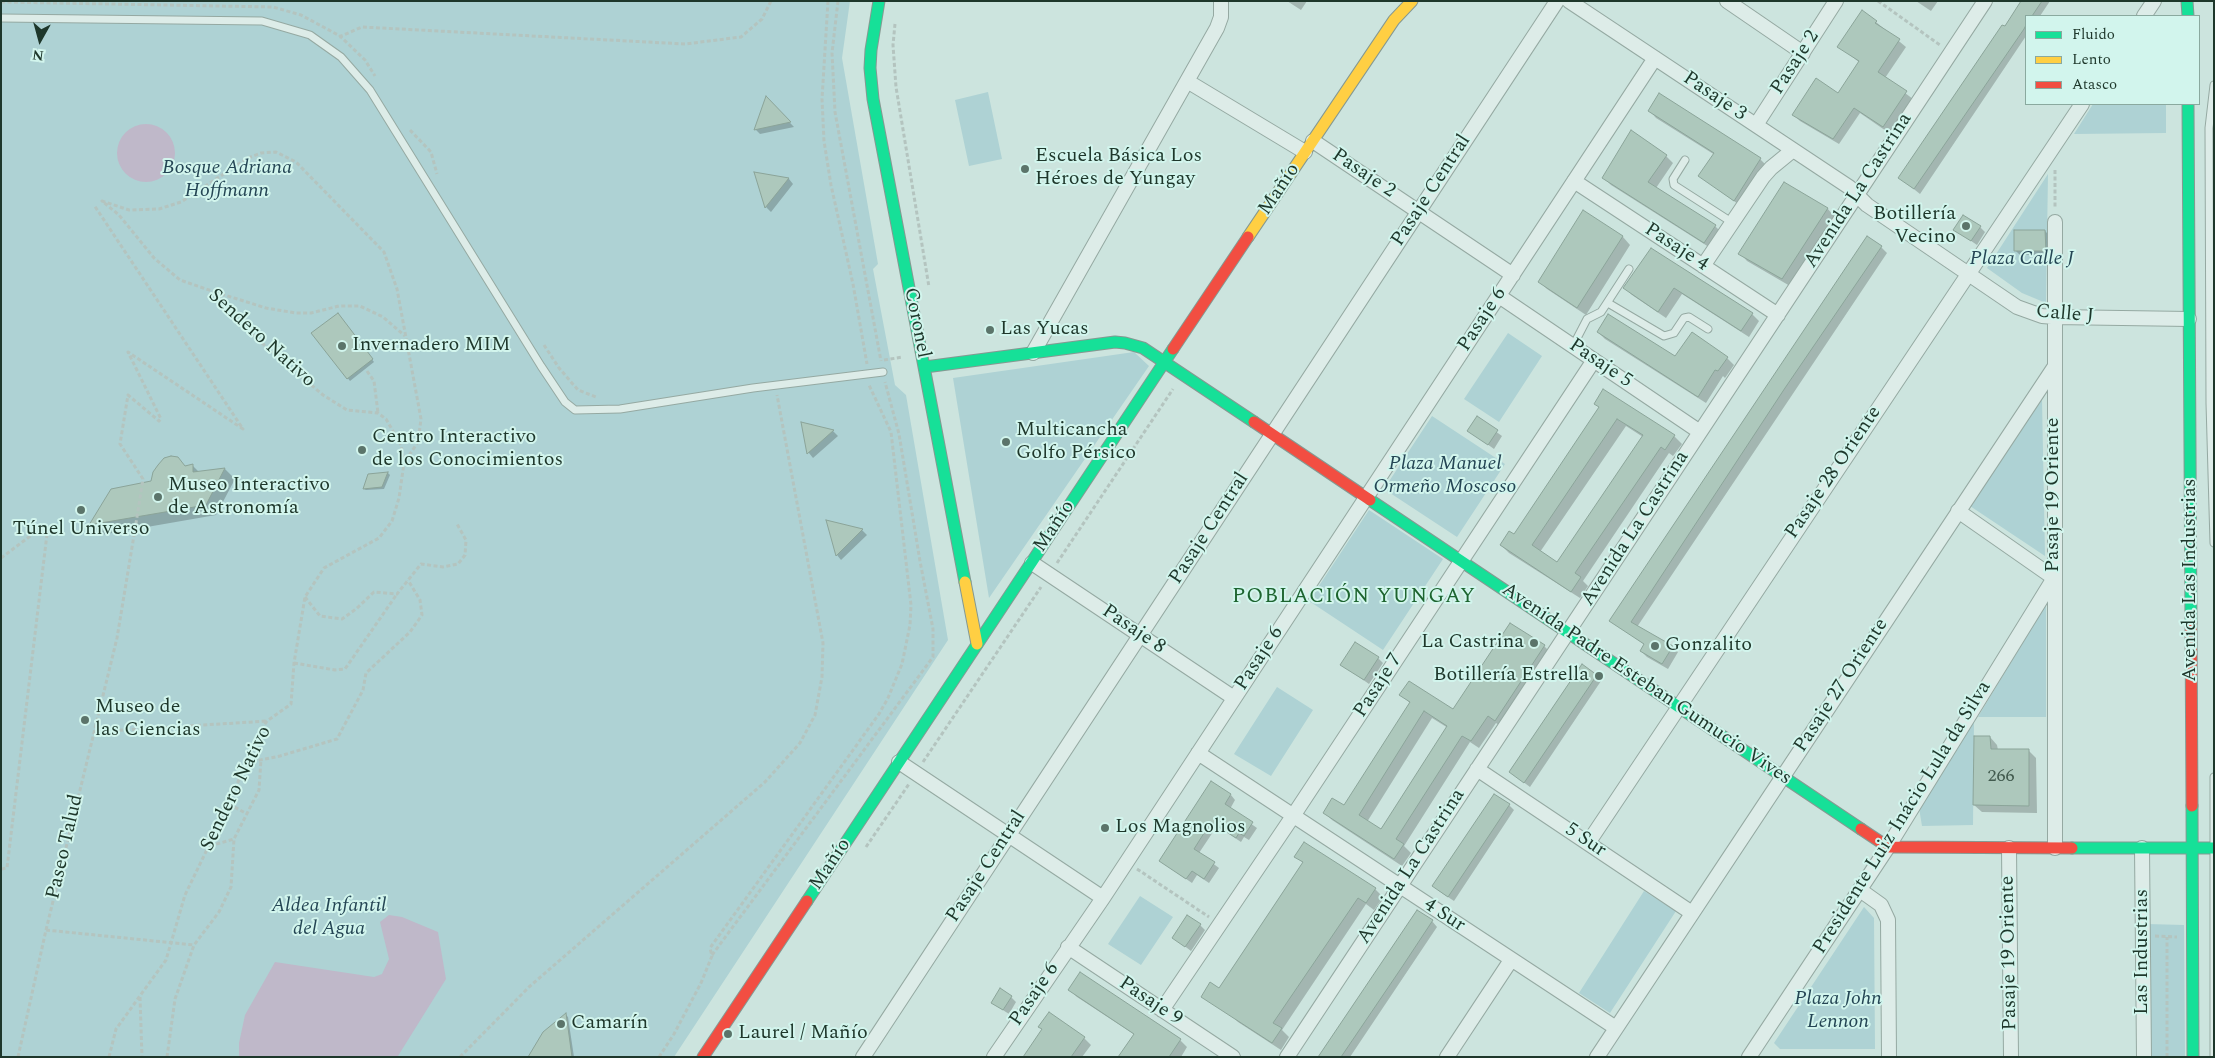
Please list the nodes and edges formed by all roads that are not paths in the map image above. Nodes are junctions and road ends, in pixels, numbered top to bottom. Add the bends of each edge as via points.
1 (879, 1) edge
2 (1221, 1) edge
3 (1412, 1) edge
4 (1557, 1) edge
5 (1569, 1) edge
6 (1727, 1) edge
7 (1836, 1) edge
8 (1985, 1) edge
9 (2154, 1) edge
10 (2188, 1) edge
11 (2145, 15) edge
12 (2188, 15) edge
13 (1, 18) edge
14 (1803, 53) junction
15 (1655, 58) junction
16 (1187, 81) junction
17 (2214, 85) edge
18 (2081, 105) edge
19 (2188, 105) edge
20 (1756, 125) junction
21 (1309, 147) junction
22 (1793, 150) junction
23 (1684, 160) dead end
24 (1574, 181) junction
25 (1857, 195) junction
26 (1418, 211) junction
27 (2056, 222) road end
28 (1733, 223) junction
29 (1703, 266) junction
30 (1629, 269) dead end
31 (1967, 274) junction
32 (1513, 275) junction
33 (1499, 296) junction
34 (1608, 302) junction
35 (1778, 315) junction
36 (2055, 317) junction
37 (2190, 319) junction
38 (1708, 328) dead end
39 (1573, 346) junction
40 (1033, 353) junction
41 (1594, 360) junction
42 (1165, 362) junction
43 (2054, 366) junction
44 (924, 367) junction
45 (883, 372) road end
46 (1700, 432) junction
47 (1272, 434) junction
48 (1366, 497) junction
49 (1958, 511) junction
50 (2214, 543) edge
51 (1461, 561) junction
52 (1032, 563) junction
53 (2054, 578) junction
54 (1567, 632) junction
55 (1140, 635) junction
56 (978, 644) junction
57 (1234, 698) junction
58 (1679, 707) junction
59 (1198, 753) junction
60 (899, 762) junction
61 (1477, 768) junction
62 (1782, 776) junction
63 (2214, 777) edge
64 (1293, 816) junction
65 (1008, 835) junction
66 (1588, 843) junction
67 (1888, 847) junction
68 (2009, 848) junction
69 (2055, 848) junction
70 (2142, 848) junction
71 (2192, 848) junction
72 (2213, 848) edge
73 (1400, 886) junction
74 (1860, 890) junction
75 (1103, 898) junction
76 (1692, 913) junction
77 (1068, 947) junction
78 (1511, 960) junction
79 (1162, 1010) junction
80 (1616, 1028) junction
81 (1754, 1055) edge
82 (704, 1057) edge
83 (863, 1057) edge
84 (994, 1057) edge
85 (1232, 1057) edge
86 (1287, 1057) edge
87 (1447, 1057) edge
88 (1597, 1057) edge
89 (1888, 1057) edge
90 (2011, 1057) edge
91 (2144, 1057) edge
92 (2193, 1057) edge
93 (2214, 1057) edge

1 - 44 street, Coronel via 871,50 871,84
2 - 16 street via 1219,22
3 - 21 street, Mañío via 1394,20
4 - 26 street, Pasaje Central
5 - 15 street, Pasaje 3
6 - 14 street
7 - 14 street, Pasaje 2
8 - 25 street, Avenida La Castrina
9 - 11 street
10 - 12 street
13 - 45 lane via 262,21 310,35 341,57 370,90 541,366 565,402 575,410 620,409
14 - 20 street, Pasaje 2
15 - 20 street, Pasaje 3
15 - 24 street, Pasaje 6
16 - 21 street, Pasaje 2
16 - 40 street
17 - 50 lane via 2209,128
18 - 31 street, Pasaje 28 Oriente
19 - 37 street, Avenida Las Industrias
20 - 22 street, Pasaje 3
21 - 26 street, Pasaje 2
21 - 42 street, Mañío
22 - 25 street, Pasaje 3
22 - 28 street via 1771,168
23 - 28 lane via 1673,179 1674,185
24 - 29 street, Pasaje 4
24 - 32 street, Pasaje 6
25 - 31 street, Calle J
25 - 35 street, Avenida La Castrina
26 - 32 street, Pasaje 2
26 - 47 street, Pasaje Central
27 - 36 street, Pasaje 19 Oriente
28 - 29 street
29 - 35 street, Pasaje 4
30 - 34 lane
31 - 36 street, Calle J via 2017,307
31 - 58 street, Pasaje 28 Oriente
32 - 33 street, Pasaje 6
33 - 39 street, Pasaje 5
33 - 48 street, Pasaje 6
34 - 38 lane via 1664,336 1674,333 1684,318 1689,317
34 - 39 lane via 1601,312 1587,319
35 - 46 street, Avenida La Castrina
36 - 37 street, Calle J
36 - 43 street, Pasaje 19 Oriente
37 - 71 street, Avenida Las Industrias
39 - 41 street, Pasaje 5
40 - 42 street, Avenida Padre Esteban Gumucio Vives via 1125,343 1143,348
40 - 44 street, Avenida Padre Esteban Gumucio Vives
41 - 46 street, Pasaje 5
41 - 51 street, Pasaje 7
42 - 47 street, Avenida Padre Esteban Gumucio Vives
42 - 52 street, Mañío
43 - 49 street, Pasaje 27 Oriente
43 - 53 street, Pasaje 19 Oriente
44 - 56 street, Coronel
46 - 54 street, Avenida La Castrina
47 - 48 street, Avenida Padre Esteban Gumucio Vives
47 - 55 street, Pasaje Central
48 - 51 street, Avenida Padre Esteban Gumucio Vives
48 - 57 street, Pasaje 6
49 - 53 street
49 - 62 street, Pasaje 27 Oriente
51 - 54 street, Avenida Padre Esteban Gumucio Vives
51 - 64 street, Pasaje 7
52 - 55 street, Pasaje 8
52 - 56 street, Mañío
53 - 67 street, Presidente Luiz Inácio Lula da Silva
53 - 69 street, Pasaje 19 Oriente
54 - 58 street, Avenida Padre Esteban Gumucio Vives
54 - 61 street, Avenida La Castrina
55 - 57 street, Pasaje 8
55 - 65 street, Pasaje Central
56 - 60 street, Mañío
57 - 59 street, Pasaje 6
58 - 62 street, Avenida Padre Esteban Gumucio Vives
58 - 66 street, Pasaje 28 Oriente
59 - 64 street, 4 Sur
59 - 75 street, Pasaje 6
60 - 65 street
60 - 82 street, Mañío
61 - 66 street, 5 Sur
61 - 73 street, Avenida La Castrina
62 - 67 street, Avenida Padre Esteban Gumucio Vives
62 - 76 street, Pasaje 27 Oriente
63 - 72 lane
64 - 73 street, 4 Sur
64 - 79 street, Pasaje 7
65 - 75 street
65 - 83 street, Pasaje Central
66 - 76 street, 5 Sur
67 - 68 street
67 - 74 street, Presidente Luiz Inácio Lula da Silva
68 - 69 street
68 - 90 street, Pasaje 19 Oriente
69 - 70 street
70 - 71 street
70 - 91 street, Las Industrias
71 - 72 street
71 - 92 street, Avenida Las Industrias
72 - 93 lane
73 - 78 street, 4 Sur
73 - 86 street, Avenida La Castrina
74 - 81 street, Presidente Luiz Inácio Lula da Silva
74 - 89 street via 1881,905 1888,920
75 - 77 street, Pasaje 6
76 - 80 street, Pasaje 27 Oriente
77 - 79 street, Pasaje 9
77 - 84 street, Pasaje 6
78 - 80 street, 4 Sur
78 - 87 street
79 - 85 street, Pasaje 9
80 - 88 street, Pasaje 27 Oriente

